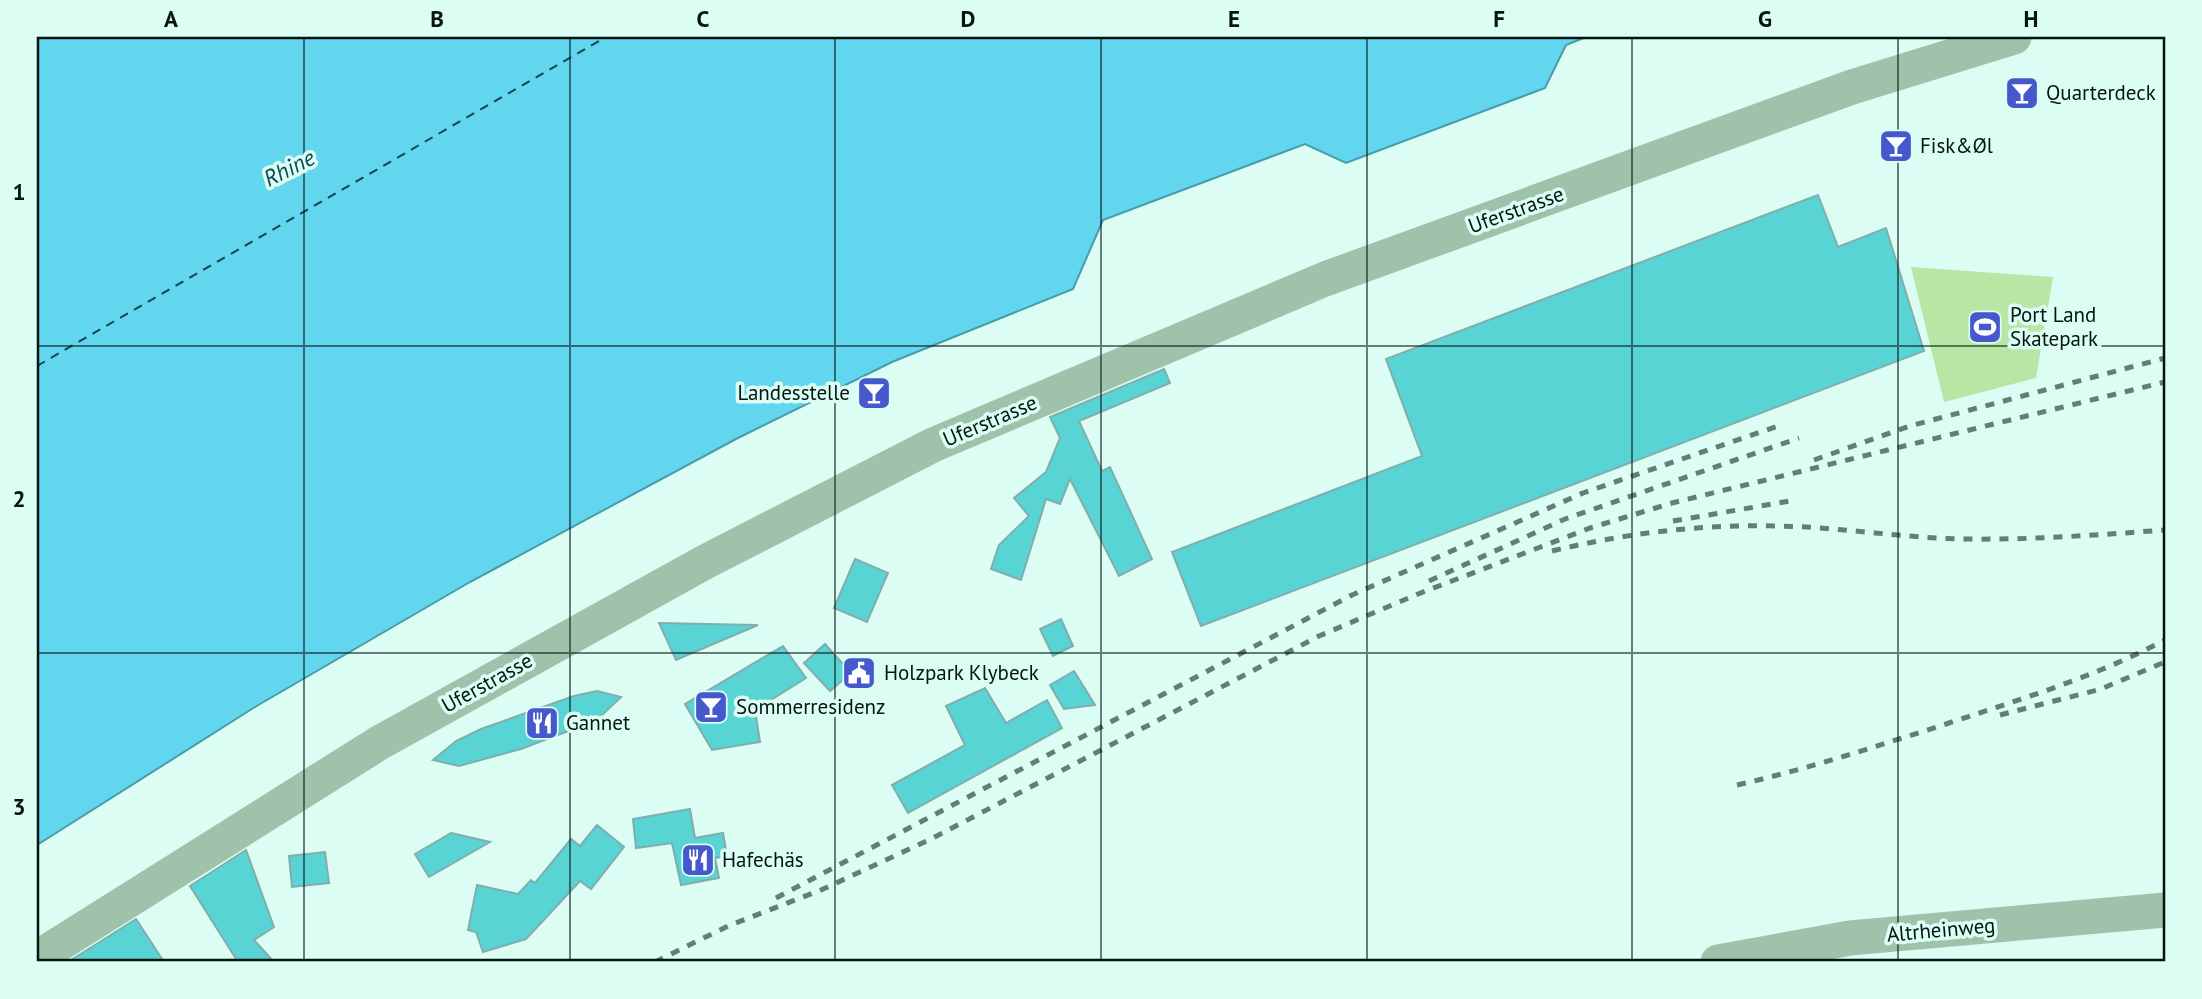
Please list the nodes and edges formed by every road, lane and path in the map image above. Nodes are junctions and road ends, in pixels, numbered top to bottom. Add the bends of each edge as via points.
1 (2014, 37) edge
2 (2165, 910) edge
3 (1796, 955) edge
4 (37, 958) edge
5 (1718, 962) edge

1 - 4 street, Uferstrasse via 1852,87 1325,279 933,444 705,562 379,743
2 - 3 street, Altrheinweg via 1850,938
3 - 5 street, Altrheinweg

